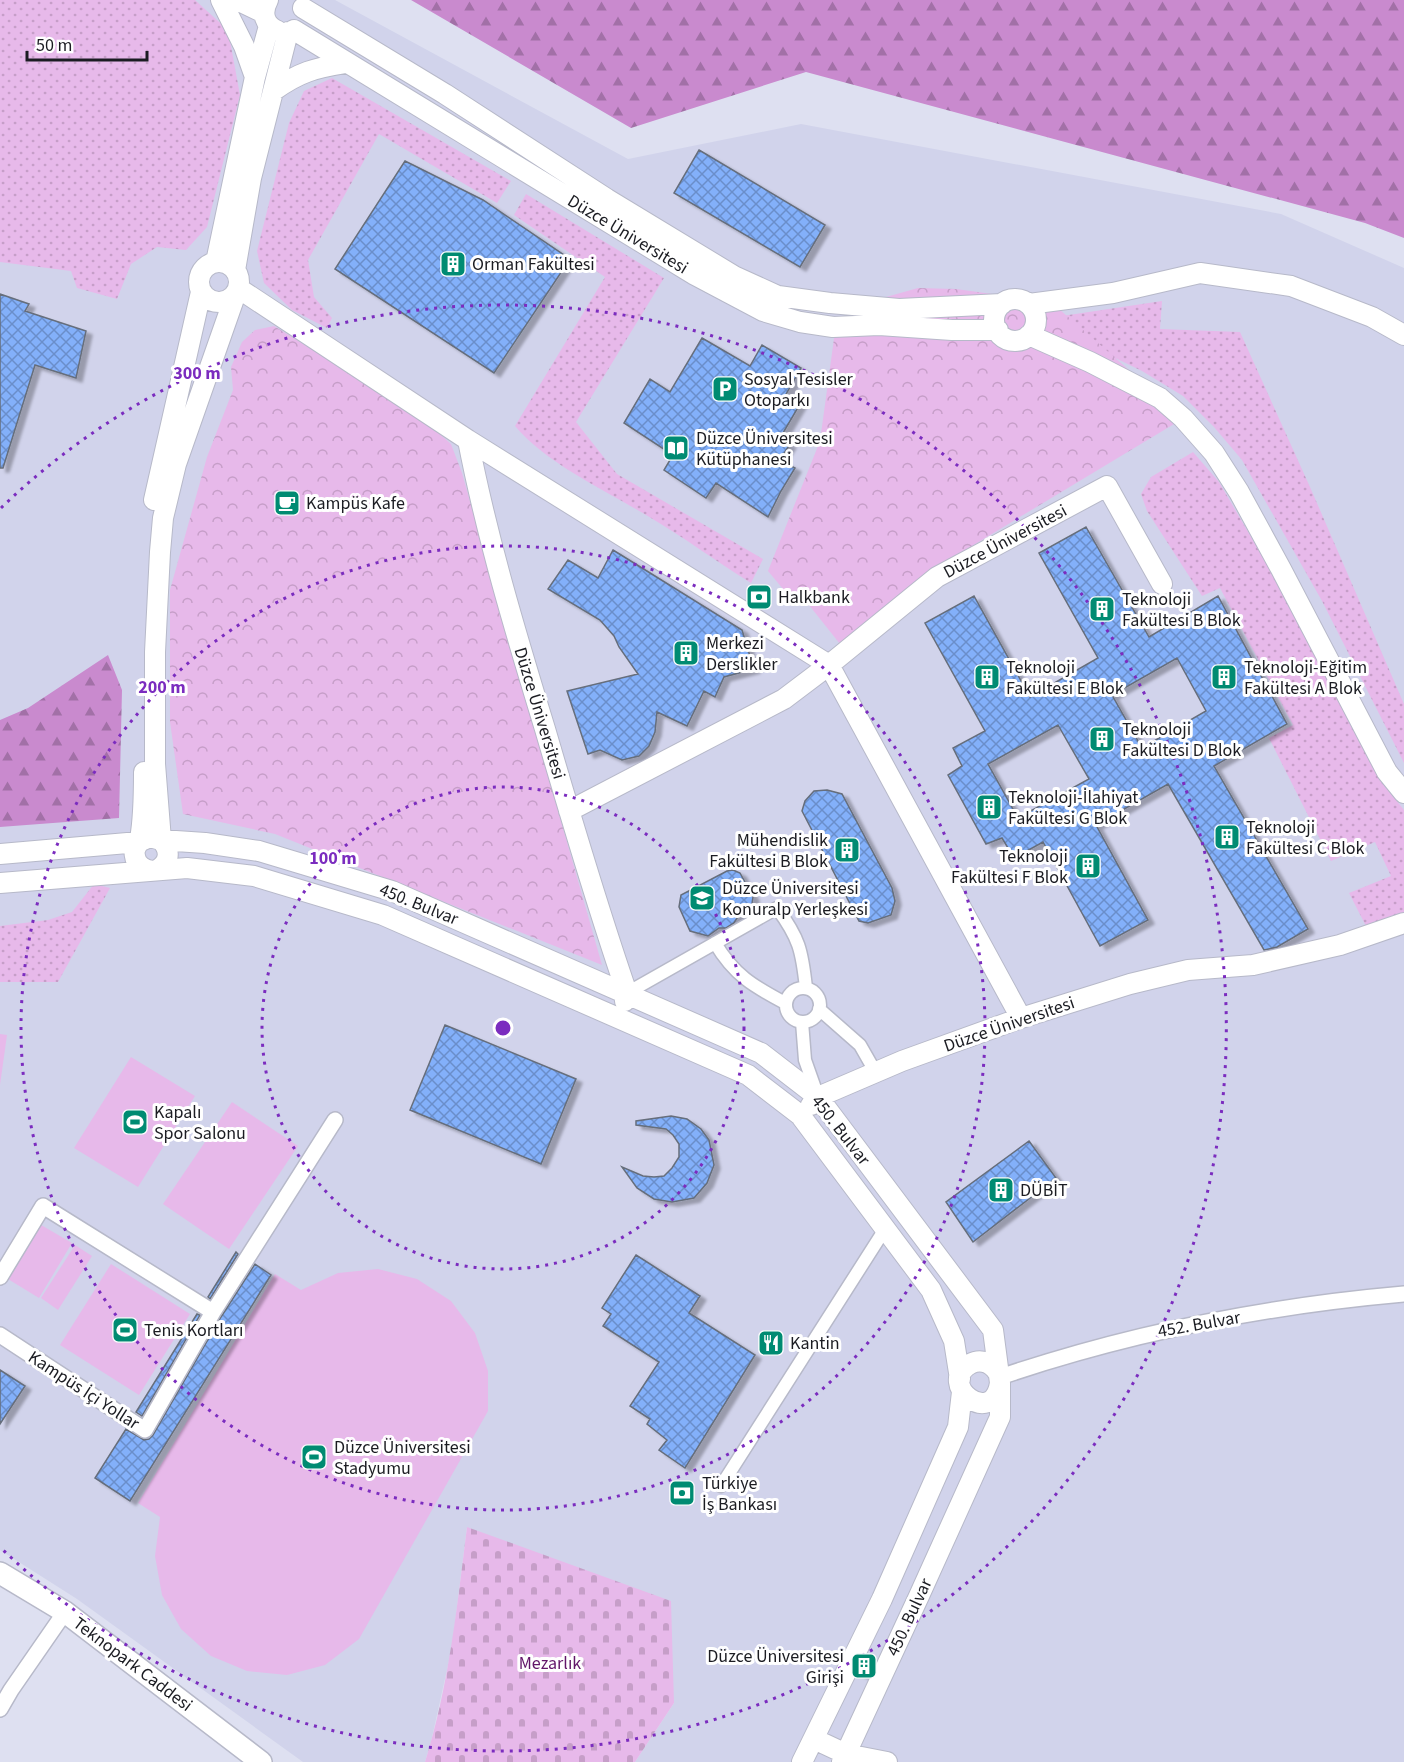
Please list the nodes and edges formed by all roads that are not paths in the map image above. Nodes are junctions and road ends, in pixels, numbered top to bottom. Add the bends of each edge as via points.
1 (221, 0) edge
2 (237, 0) edge
3 (301, 4) edge
4 (267, 13) edge
5 (291, 31) junction
6 (346, 63) junction
7 (255, 77) junction
8 (273, 91) junction
9 (216, 262) junction
10 (236, 284) junction
11 (201, 292) junction
12 (1002, 304) junction
13 (1029, 304) junction
14 (998, 330) junction
15 (1029, 335) junction
16 (1404, 335) edge
17 (468, 440) junction
18 (1161, 584) dead end
19 (829, 665) junction
20 (1404, 792) edge
21 (569, 811) junction
22 (161, 840) junction
23 (139, 842) junction
24 (0, 854) edge
25 (154, 870) junction
26 (0, 883) edge
27 (1404, 923) edge
28 (715, 943) junction
29 (806, 988) junction
30 (627, 993) junction
31 (785, 1003) junction
32 (819, 1009) junction
33 (619, 1018) junction
34 (1021, 1018) junction
35 (802, 1022) junction
36 (876, 1072) junction
37 (818, 1097) junction
38 (800, 1115) junction
39 (335, 1120) dead end
40 (885, 1229) junction
41 (0, 1277) edge
42 (1404, 1294) edge
43 (213, 1312) junction
44 (0, 1335) edge
45 (1000, 1380) junction
46 (961, 1385) junction
47 (721, 1486) dead end
48 (0, 1573) edge
49 (65, 1612) junction
50 (0, 1710) edge
51 (814, 1739) junction
52 (844, 1758) edge
53 (261, 1762) edge
54 (802, 1762) edge
55 (887, 1762) edge

1 - 7 street
2 - 4 street, Düzce Üniversitesi
3 - 5 street via 302,20
3 - 12 street via 637,217 734,276 778,296 900,309
4 - 5 street, Düzce Üniversitesi via 281,32
4 - 7 street
5 - 6 street, Düzce Üniversitesi
5 - 8 street
6 - 8 street via 306,71
6 - 14 street, Düzce Üniversitesi via 695,275 763,311 833,327
7 - 9 street
8 - 10 street via 251,178
9 - 10 street via 223,262
9 - 11 street via 202,272
10 - 11 street via 227,301 215,302
10 - 17 street
10 - 22 street via 176,464 163,518 154,652 155,764
11 - 23 street via 151,513 143,616 144,796
12 - 13 street via 1015,299
12 - 14 street via 995,316
13 - 15 street via 1036,316
13 - 16 street via 1113,292 1200,273 1291,286 1372,317
14 - 15 street via 1009,339
15 - 20 street via 1160,398 1214,453 1276,560 1387,772
17 - 19 street
17 - 21 street, Düzce Üniversitesi via 520,646
18 - 19 street, Düzce Üniversitesi via 1107,486 938,577
19 - 21 street, Düzce Üniversitesi via 784,699
19 - 34 street
21 - 30 street, Düzce Üniversitesi
22 - 23 street via 150,837
22 - 25 street via 168,853 165,863
22 - 30 street, 450. Bulvar via 259,851 392,891
23 - 24 street
23 - 25 street via 135,858 141,867
25 - 26 street, 450. Bulvar
25 - 33 street, 450. Bulvar via 187,868 254,876 383,915
27 - 34 street, Düzce Üniversitesi via 1340,945 1253,965 1188,970 1130,984
28 - 29 street via 777,908 793,929 803,956
28 - 30 street
28 - 31 street via 727,962 749,982
29 - 31 street via 790,993
29 - 32 street via 819,998
30 - 33 street
30 - 37 street, 450. Bulvar via 761,1053
31 - 35 street via 788,1014
32 - 35 street via 813,1019
32 - 36 street via 860,1045
33 - 38 street, 450. Bulvar via 748,1075
34 - 36 street, Düzce Üniversitesi
35 - 37 street via 806,1060
36 - 37 street, Düzce Üniversitesi
37 - 38 street, Düzce Üniversitesi
37 - 45 street, 450. Bulvar via 993,1330
38 - 40 street, 450. Bulvar
39 - 43 street, Kampüs İçi Yollar
40 - 46 street, 450. Bulvar via 931,1290 954,1341
40 - 47 street
41 - 43 street via 44,1206
42 - 45 street, 452. Bulvar via 1348,1299 1183,1326 1125,1339
43 - 44 street, Kampüs İçi Yollar via 145,1430
45 - 46 street via 996,1395 985,1402 966,1397
45 - 46 street via 996,1369 978,1362 966,1367
45 - 52 street, 450. Bulvar via 1000,1418
46 - 51 street, 450. Bulvar via 958,1427 882,1599
48 - 49 main road, Teknopark Caddesi
49 - 50 street
49 - 53 main road, Teknopark Caddesi
51 - 52 street
51 - 54 street, 450. Bulvar
52 - 55 street

